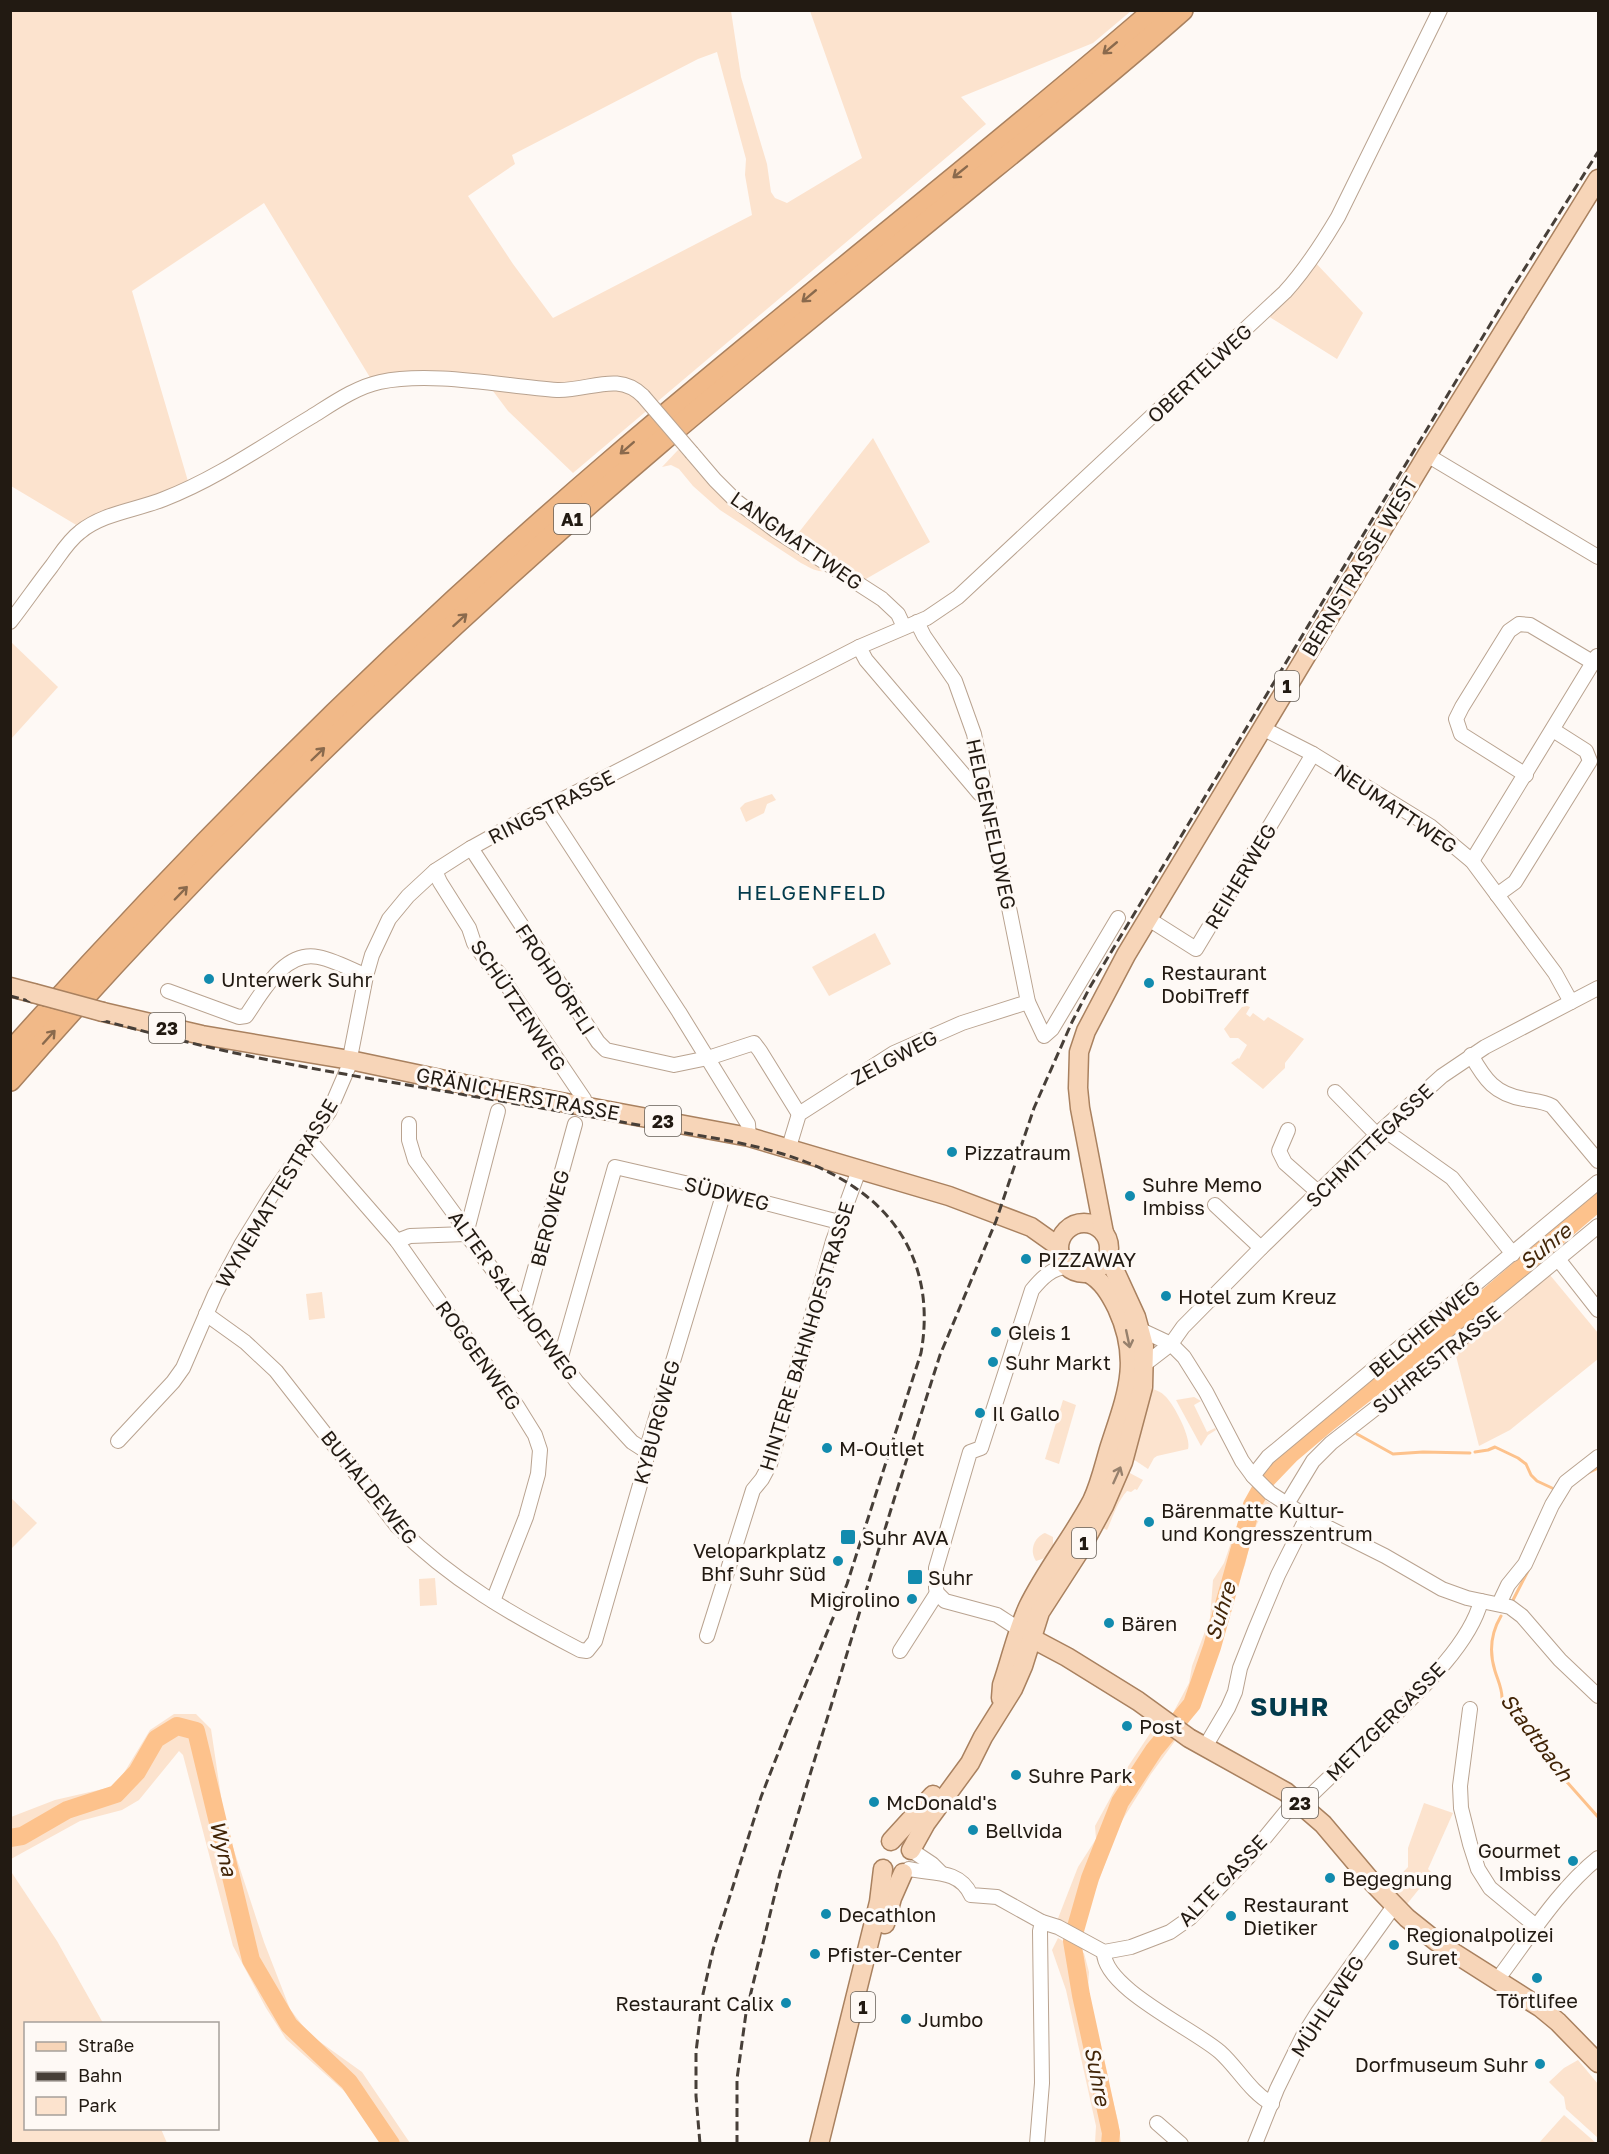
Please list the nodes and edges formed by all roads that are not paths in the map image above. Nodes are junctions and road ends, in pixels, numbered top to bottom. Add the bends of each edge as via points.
1 (1155, 10) edge
2 (1182, 10) edge
3 (1440, 10) edge
4 (1599, 179) edge
5 (1427, 455) junction
6 (1599, 556) edge
7 (10, 622) edge
8 (918, 622) junction
9 (904, 627) junction
10 (859, 647) junction
11 (1596, 659) edge
12 (1262, 728) junction
13 (1553, 730) junction
14 (1313, 754) junction
15 (1526, 775) junction
16 (987, 794) junction
17 (546, 808) junction
18 (471, 848) junction
19 (1473, 861) junction
20 (435, 871) junction
21 (1497, 895) junction
22 (1118, 918) dead end
23 (1147, 918) junction
24 (366, 976) junction
25 (10, 987) edge
26 (1599, 988) edge
27 (168, 991) dead end
28 (1028, 1002) junction
29 (1571, 1002) junction
30 (10, 1053) edge
31 (1471, 1055) junction
32 (708, 1058) junction
33 (350, 1060) junction
34 (10, 1080) edge
35 (1335, 1092) dead end
36 (585, 1106) junction
37 (498, 1111) dead end
38 (799, 1114) junction
39 (409, 1124) dead end
40 (575, 1124) dead end
41 (1288, 1130) dead end
42 (1380, 1132) junction
43 (749, 1137) junction
44 (310, 1142) junction
45 (789, 1147) junction
46 (1599, 1161) edge
47 (859, 1170) junction
48 (1599, 1182) edge
49 (724, 1192) junction
50 (1319, 1193) junction
51 (1096, 1197) junction
52 (1215, 1205) dead end
53 (839, 1221) junction
54 (1075, 1226) junction
55 (1599, 1226) edge
56 (1031, 1227) junction
57 (1104, 1233) junction
58 (466, 1234) junction
59 (398, 1240) junction
60 (1261, 1248) junction
61 (1059, 1250) junction
62 (1513, 1254) junction
63 (1108, 1256) junction
64 (1558, 1259) junction
65 (1068, 1267) junction
66 (1088, 1273) junction
67 (1599, 1310) edge
68 (523, 1312) junction
69 (206, 1314) junction
70 (1141, 1330) junction
71 (1172, 1344) junction
72 (560, 1360) junction
73 (1144, 1364) junction
74 (118, 1441) dead end
75 (646, 1451) junction
76 (1599, 1457) edge
77 (1254, 1477) junction
78 (1287, 1504) junction
79 (1307, 1517) junction
80 (937, 1593) junction
81 (493, 1601) junction
82 (1481, 1601) junction
83 (1499, 1604) junction
84 (1026, 1634) junction
85 (707, 1636) dead end
86 (587, 1651) joint
87 (900, 1651) dead end
88 (1599, 1696) edge
89 (1470, 1709) dead end
90 (983, 1737) junction
91 (1205, 1747) junction
92 (1299, 1802) junction
93 (891, 1841) junction
94 (911, 1850) junction
95 (1599, 1858) edge
96 (883, 1869) junction
97 (906, 1871) junction
98 (940, 1872) junction
99 (1394, 1906) junction
100 (1042, 1922) junction
101 (1537, 1927) junction
102 (1104, 1952) junction
103 (1497, 1980) junction
104 (1599, 2063) edge
105 (1272, 2104) junction
106 (1157, 2123) dead end
107 (819, 2144) edge
108 (830, 2144) edge
109 (1036, 2144) edge
110 (1181, 2144) edge
111 (1255, 2144) edge

1 -> 30 highway, A1 via 735,356 467,589 240,807
34 -> 2 highway, A1 via 244,828 486,596 610,485
3 - 8 street, OBERTELWEG via 1338,217 1300,275 958,597
4 - 5 main road, BERNSTRASSE WEST / 1
5 - 6 street
5 - 12 main road, BERNSTRASSE WEST / 1
7 - 9 street, LANGMATTWEG, bridge via 68,543 95,522 192,487 339,400 374,384 396,379 439,379 566,390 615,382 636,388 736,501 882,599 898,614
8 - 9 street, OBERTELWEG
8 - 16 street, HELGENFELDWEG via 947,667 965,705
9 - 10 street, OBERTELWEG
10 - 16 street via 980,794
10 - 17 street, RINGSTRASSE
11 - 13 street
11 - 15 street via 1530,625 1519,624 1509,631 1462,707 1456,719 1461,734
12 - 14 street, NEUMATTWEG
12 - 23 main road, BERNSTRASSE WEST / 1
13 - 15 street
13 - 21 street via 1586,751 1590,761 1515,882
14 - 19 street, NEUMATTWEG via 1430,826
14 - 23 street, REIHERWEG via 1196,949
15 - 19 street
16 - 28 street, HELGENFELDWEG
17 - 18 street, RINGSTRASSE
17 - 32 street
18 - 20 street, RINGSTRASSE
18 - 32 street, FROHDÖRFLI via 606,1050 674,1065
19 - 21 street, NEUMATTWEG
20 - 24 street, RINGSTRASSE via 389,919
20 - 36 street, SCHÜTZENWEG via 470,928 474,943 498,972
21 - 29 street, NEUMATTWEG via 1549,964
22 - 28 street, HELGENFELDWEG via 1052,1029 1044,1036
23 - 51 main road, BERNSTRASSE WEST / 1 via 1095,1013 1079,1052 1080,1108
24 - 27 street via 326,959 301,957 281,970 246,1016 239,1017
24 - 33 street, RINGSTRASSE
25 - 33 main road, GRÄNICHERSTRASSE / 23, bridge via 202,1035
26 - 29 street, SCHMITTEGASSE
28 - 38 street, ZELGWEG via 962,1023 894,1053
29 - 31 street, SCHMITTEGASSE
31 - 42 street, SCHMITTEGASSE
31 - 46 street via 1502,1093 1552,1106
32 - 38 street, FROHDÖRFLI via 754,1043
32 - 43 street via 748,1124
33 - 36 main road, GRÄNICHERSTRASSE / 23
33 - 44 street, WYNEMATTESTRASSE via 329,1112
35 - 42 street
36 - 43 main road, GRÄNICHERSTRASSE / 23
37 - 58 street
38 - 45 street
39 - 58 street, ALTER SALZHOFWEG via 415,1160
40 - 68 street, BEROWEG
41 - 50 street via 1279,1151 1285,1163
42 - 50 street, SCHMITTEGASSE
42 - 62 street via 1452,1178
43 - 45 main road, GRÄNICHERSTRASSE / 23
44 - 59 street, ROGGENWEG
44 - 69 street, WYNEMATTESTRASSE via 256,1220
45 - 47 main road, GRÄNICHERSTRASSE / 23
47 - 53 street, HINTERE BAHNHOFSTRASSE
47 - 56 main road, GRÄNICHERSTRASSE / 23 via 949,1196
48 - 62 street, BELCHENWEG
49 - 53 street, SÜDWEG
49 - 72 street, SÜDWEG via 615,1167
49 - 75 street, KYBURGWEG
50 - 60 street, SCHMITTEGASSE
51 - 54 main road via 1091,1210
51 - 57 main road, BERNSTRASSE WEST / 1
52 - 60 street
53 - 85 street, HINTERE BAHNHOFSTRASSE via 770,1464 753,1490
54 - 56 main road, GRÄNICHERSTRASSE / 23
54 - 57 main road via 1096,1227
54 - 61 main road via 1062,1237
55 - 64 street, SUHRESTRASSE
56 - 61 main road, GRÄNICHERSTRASSE / 23
57 - 63 main road, 1
58 - 59 street
58 - 68 street, ALTER SALZHOFWEG
59 - 81 street, ROGGENWEG via 529,1423 540,1450 531,1499
60 - 71 street, SCHMITTEGASSE via 1183,1327
61 - 65 main road
62 - 77 street, BELCHENWEG via 1268,1457
63 - 66 main road via 1100,1267
63 - 70 main road, 1
64 - 67 street
64 - 78 street, SUHRESTRASSE via 1331,1443 1313,1461
65 - 66 main road
65 - 80 street via 1056,1270 1032,1290 981,1448 970,1452 938,1560
66 -> 84 main road via 1111,1294 1125,1329 1130,1346 1129,1386 1092,1499 1029,1607
68 - 72 street, ALTER SALZHOFWEG
69 - 74 street, WYNEMATTESTRASSE via 183,1368
69 - 81 street, BUHALDEWEG via 276,1371 397,1526 446,1571
70 - 71 street
70 - 73 main road, 1
71 - 73 street, SCHMITTEGASSE
71 - 77 street via 1196,1373
72 - 75 street, ALTER SALZHOFWEG via 632,1442
84 -> 73 main road, 1 via 1104,1506 1123,1462 1143,1387
75 - 86 street, KYBURGWEG via 646,1464 595,1641
76 - 83 street via 1566,1482 1525,1564
77 - 78 street
78 - 79 street
79 - 82 street via 1442,1589
79 - 91 street via 1260,1616 1228,1708
80 - 84 street via 949,1603 998,1615
80 - 87 street
81 - 86 street, BUHALDEWEG
82 - 83 street
82 - 92 street, METZGERGASSE via 1466,1632 1428,1682 1308,1798
83 - 88 street via 1522,1616 1560,1660
84 - 90 main road, 1 via 1020,1674
84 - 91 main road, 23 via 1100,1677
89 - 101 street via 1460,1786 1470,1844 1478,1869 1490,1888
90 - 93 main road, 1
90 - 94 main road, 1 via 970,1763
91 - 92 main road, 23 via 1271,1782
92 - 99 main road, 23
92 - 102 street, ALTE GASSE via 1290,1807 1190,1918 1149,1942
93 - 94 main road via 905,1843
93 - 96 main road via 879,1853
94 - 97 main road via 913,1858
94 - 98 street
95 - 101 street via 1573,1882
96 - 97 main road via 895,1875
96 - 107 main road via 879,1902
97 - 98 street
97 - 108 main road, 1 via 892,1898
98 - 100 street via 961,1881 971,1895 997,1897
99 - 103 main road, 23 via 1437,1942
99 - 105 street, MÜHLEWEG via 1303,2036
100 - 102 street
100 - 109 street via 1042,2083
101 - 103 street
102 - 105 street via 1109,1971 1159,2012 1220,2052 1261,2098
103 - 104 main road, 23 via 1558,2022
105 - 111 street, MÜHLEWEG
106 - 110 street

